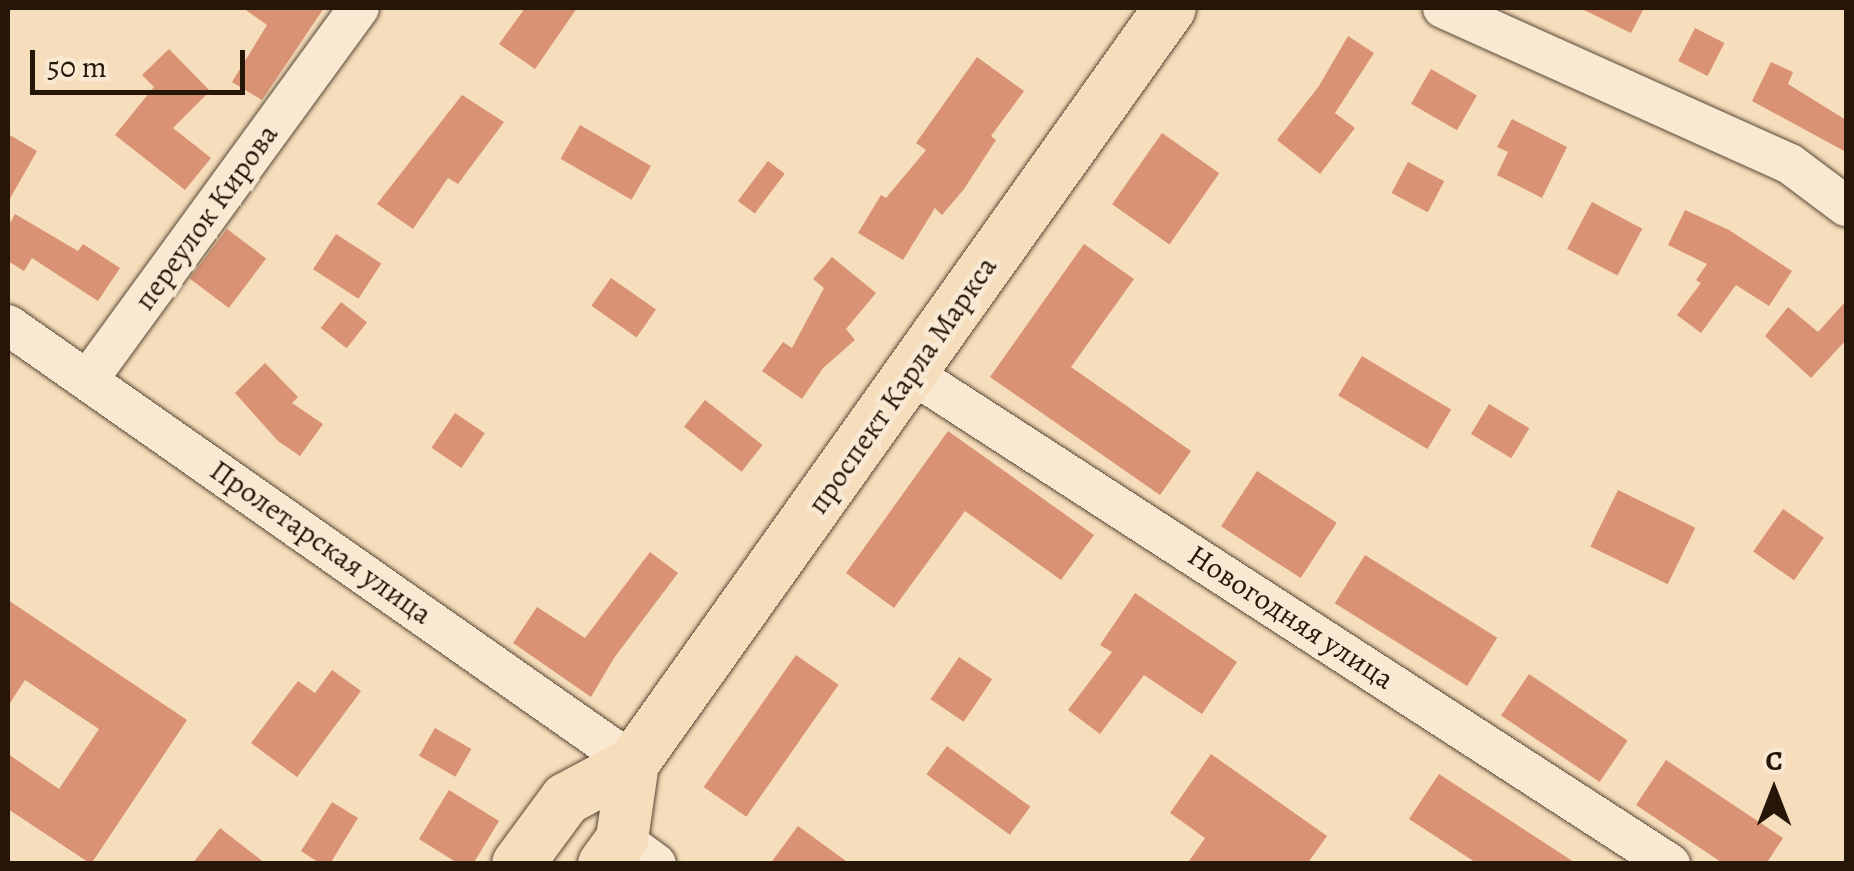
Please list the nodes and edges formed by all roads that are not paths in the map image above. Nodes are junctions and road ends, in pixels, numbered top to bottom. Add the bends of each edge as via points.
1 (359, 8) edge
2 (1170, 8) edge
3 (1443, 8) edge
4 (1846, 206) edge
5 (8, 325) edge
6 (911, 373) junction
7 (89, 378) junction
8 (633, 762) junction
9 (627, 855) edge
10 (518, 864) edge
11 (1670, 864) edge

1 - 7 street, переулок Кирова
2 - 6 main road, проспект Карла Маркса
3 - 4 street via 1790,164
5 - 7 street, Пролетарская улица
6 - 8 main road, проспект Карла Маркса
6 - 11 street, Новогодняя улица
7 - 8 street, Пролетарская улица
8 - 9 main road, проспект Карла Маркса
8 - 10 main road, проспект Карла Маркса via 566,798

